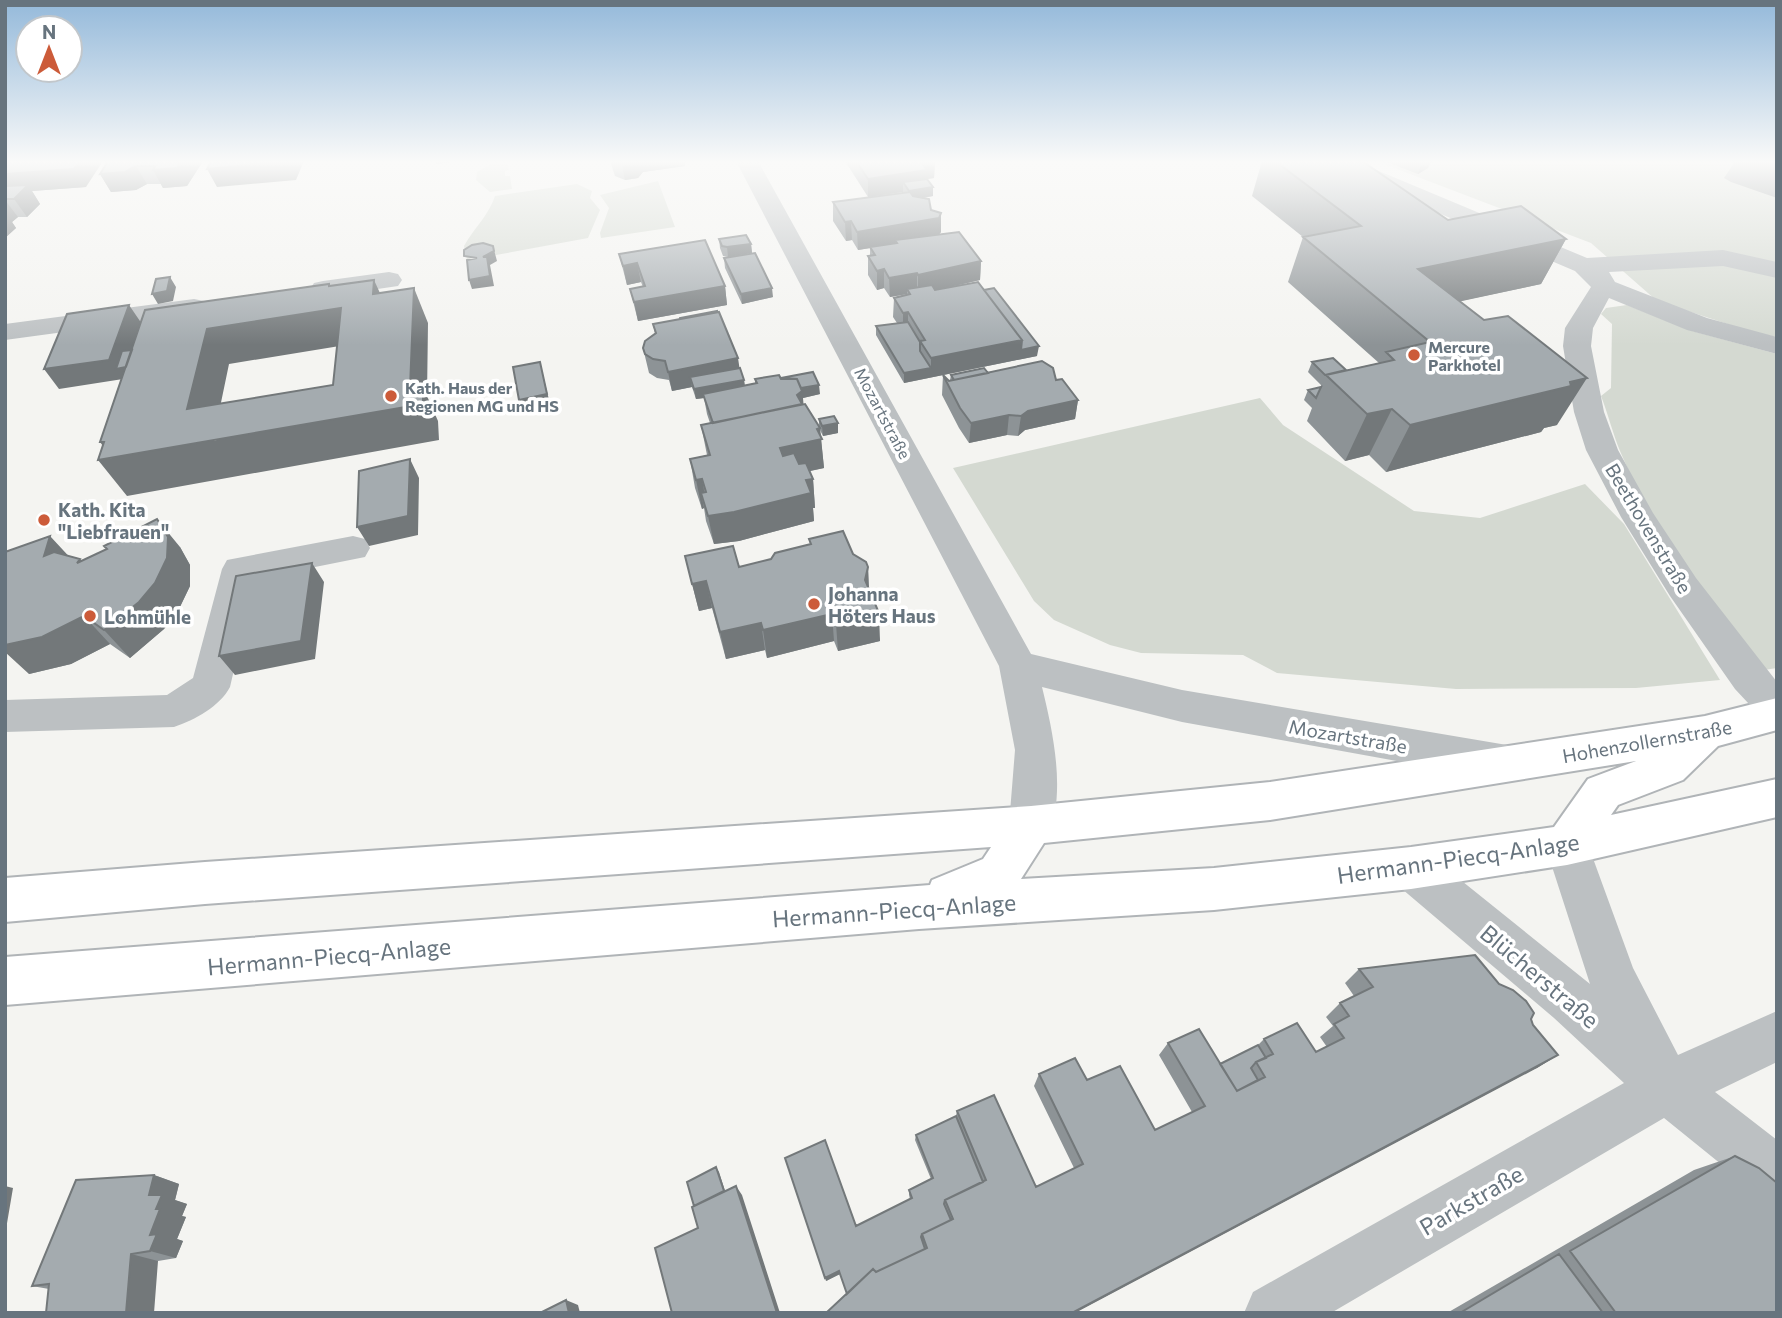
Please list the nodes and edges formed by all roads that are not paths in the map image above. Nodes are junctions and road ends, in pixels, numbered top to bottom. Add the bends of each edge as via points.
1 (780, 223) edge
2 (1474, 223) edge
3 (1777, 270) edge
4 (1594, 276) junction
5 (389, 280) dead end
6 (295, 293) edge
7 (214, 304) edge
8 (5, 332) edge
9 (1777, 346) edge
10 (353, 548) dead end
11 (1018, 666) junction
12 (1777, 708) edge
13 (1777, 714) edge
14 (5, 716) edge
15 (1705, 733) junction
16 (1516, 765) junction
17 (1777, 798) edge
18 (1031, 825) junction
19 (1567, 845) junction
20 (1411, 868) junction
21 (5, 900) edge
22 (919, 907) junction
23 (5, 981) edge
24 (1777, 1036) edge
25 (1667, 1087) junction
26 (1777, 1175) edge
27 (1274, 1313) edge

1 - 11 street, Mozartstraße
2 - 4 street
3 - 4 street via 1723,258
4 - 9 street via 1698,324
4 - 12 street, Beethovenstraße via 1591,304 1579,328 1577,346 1589,412 1602,450 1683,587 1749,678
5 - 6 street
7 - 8 street
10 - 14 street via 240,569 210,687 174,711
11 - 16 street, Mozartstraße via 1182,706
11 - 18 street, Mozartstraße via 1035,750
13 - 15 main road, Hohenzollernstraße
15 - 16 main road, Hohenzollernstraße
15 - 19 main road via 1668,767 1603,792
16 - 18 main road via 1270,801
17 - 19 main road, Hermann-Piecq-Anlage
18 - 21 main road
18 - 22 main road via 999,874
19 - 20 main road, Hermann-Piecq-Anlage
19 - 25 street, Blücherstraße via 1612,978
20 - 22 main road, Hermann-Piecq-Anlage via 1214,889
20 - 25 street, Blücherstraße via 1572,1001
22 - 23 main road, Hermann-Piecq-Anlage
24 - 25 street
25 - 26 street, Blücherstraße
25 - 27 street, Parkstraße

